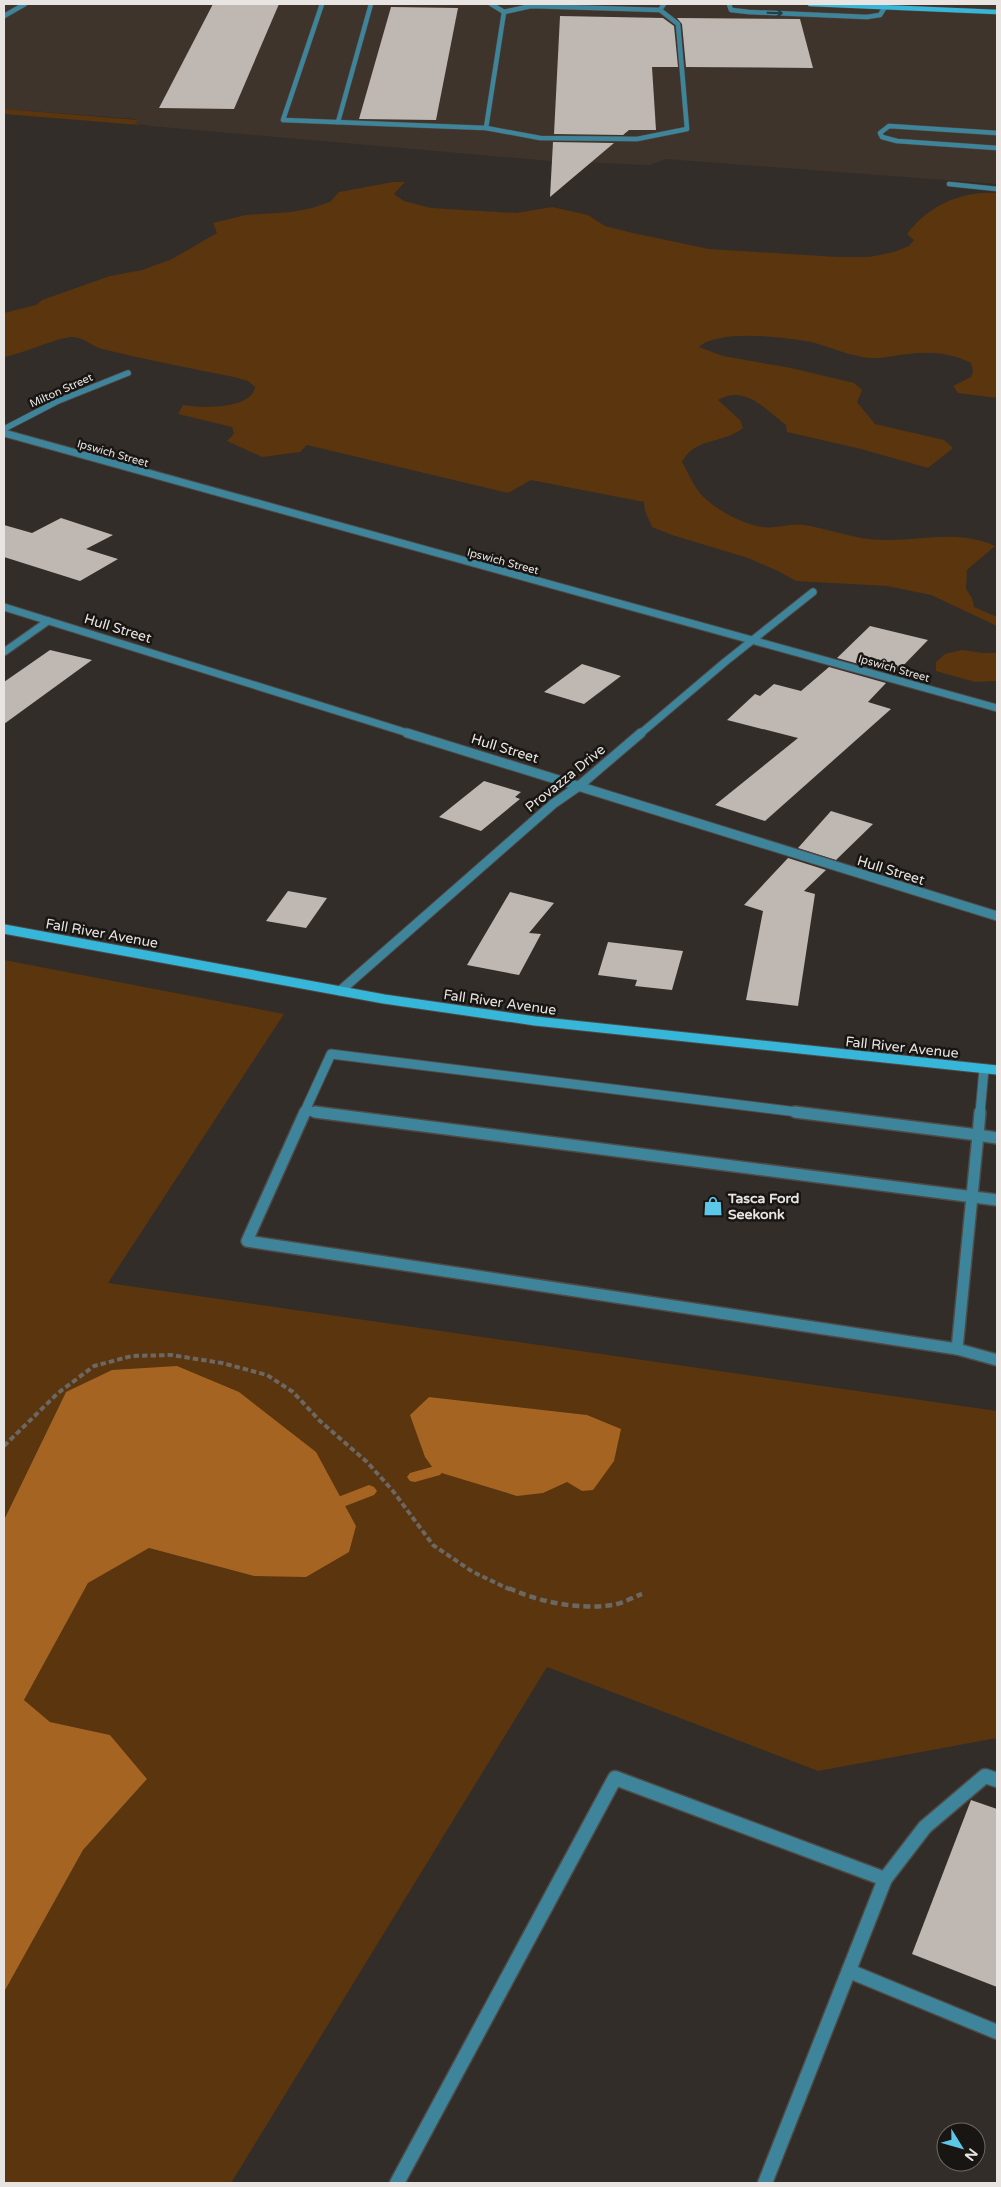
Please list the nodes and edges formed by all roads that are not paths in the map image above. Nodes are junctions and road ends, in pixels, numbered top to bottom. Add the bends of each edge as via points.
1 (26, 4) edge
2 (322, 4) edge
3 (371, 4) edge
4 (491, 4) edge
5 (664, 4) edge
6 (729, 4) edge
7 (810, 4) edge
8 (531, 5) edge
9 (903, 6) edge
10 (885, 7) junction
11 (660, 10) junction
12 (504, 12) junction
13 (997, 12) edge
14 (4, 16) edge
15 (338, 122) junction
16 (486, 128) junction
17 (997, 133) edge
18 (997, 148) edge
19 (949, 184) dead end
20 (997, 189) edge
21 (128, 373) dead end
22 (4, 429) edge
23 (4, 433) edge
24 (812, 592) dead end
25 (4, 607) edge
26 (48, 621) junction
27 (754, 641) junction
28 (4, 652) edge
29 (997, 708) edge
30 (579, 786) junction
31 (997, 916) edge
32 (4, 929) edge
33 (340, 991) junction
34 (984, 1069) junction
35 (997, 1070) edge
36 (306, 1111) junction
37 (978, 1136) junction
38 (997, 1138) edge
39 (972, 1196) junction
40 (997, 1200) edge
41 (958, 1349) junction
42 (997, 1360) edge
43 (997, 1780) edge
44 (885, 1879) junction
45 (849, 1971) junction
46 (997, 2032) edge
47 (397, 2183) edge
48 (765, 2183) edge

1 - 14 street
2 - 15 street via 284,120
3 - 15 street
4 - 12 street
5 - 11 street
6 -> 10 street via 731,10 749,12 866,17 880,15
7 - 10 main road
8 - 11 street
8 - 12 street
9 - 10 main road
9 - 13 main road
11 - 16 street via 678,24 687,129 637,139 540,138
12 - 16 street
15 - 16 street
17 - 18 street via 889,126 880,132 882,137 897,141
19 - 20 street
21 - 22 street, Milton Street via 58,401
23 - 27 street, Ipswich Street
24 - 27 street, Provazza Drive
25 - 26 street, Hull Street
26 - 28 street
26 - 30 street, Hull Street
27 - 29 street, Ipswich Street
27 - 30 street, Provazza Drive
30 - 31 street, Hull Street via 757,844
30 - 33 street, Provazza Drive via 554,804
32 - 33 main road, Fall River Avenue
33 - 34 main road, Fall River Avenue via 535,1022
34 - 35 main road, Fall River Avenue
34 - 37 street
36 - 37 street via 331,1054
36 - 39 street
36 - 41 street via 247,1241
37 - 38 street
37 - 39 street
39 - 40 street
39 - 41 street
41 - 42 street
43 - 44 street via 985,1776 925,1827
44 - 45 street
44 - 47 street via 614,1778
45 - 46 street
45 - 48 street

